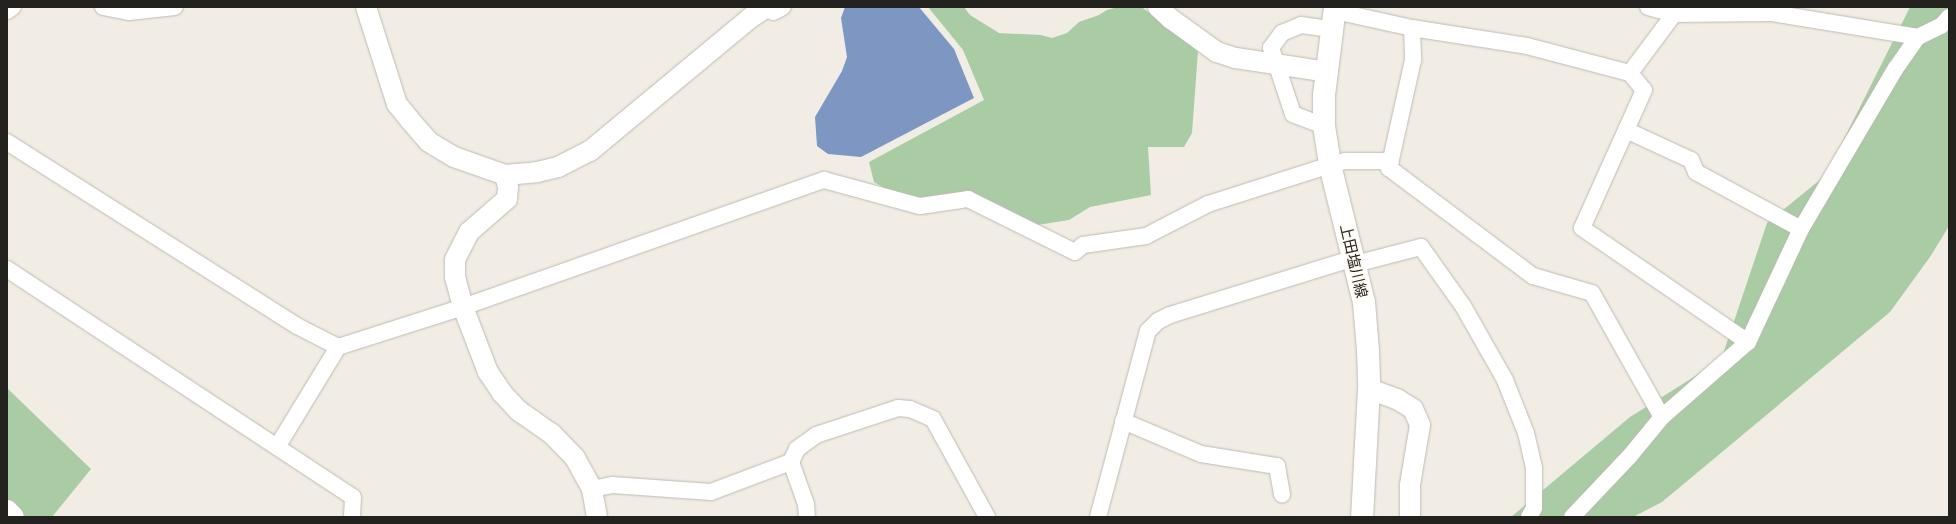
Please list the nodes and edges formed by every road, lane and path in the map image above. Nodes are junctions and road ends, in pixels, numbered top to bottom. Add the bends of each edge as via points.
1 (13, 7) edge
2 (103, 7) edge
3 (175, 7) edge
4 (366, 7) edge
5 (768, 7) edge
6 (783, 7) edge
7 (1158, 7) edge
8 (1648, 7) edge
9 (1674, 10) edge
10 (7, 11) edge
11 (1334, 16) edge
12 (1949, 17) edge
13 (1412, 28) junction
14 (1918, 37) junction
15 (1278, 64) junction
16 (1327, 72) junction
17 (1630, 73) junction
18 (1324, 126) junction
19 (1626, 130) junction
20 (7, 142) edge
21 (1391, 161) junction
22 (1330, 165) junction
23 (506, 175) junction
24 (1801, 229) junction
25 (1355, 261) junction
26 (7, 269) edge
27 (463, 307) junction
28 (1748, 342) junction
29 (338, 347) junction
30 (1369, 389) junction
31 (1662, 417) junction
32 (1123, 421) junction
33 (277, 447) junction
34 (791, 462) junction
35 (592, 489) junction
36 (1282, 495) dead end
37 (7, 511) edge
38 (7, 516) edge
39 (13, 517) edge
40 (352, 517) edge
41 (598, 517) edge
42 (808, 517) edge
43 (987, 517) edge
44 (1098, 517) edge
45 (1362, 517) edge
46 (1410, 517) edge
47 (1530, 517) edge
48 (1572, 517) edge

1 - 10 street
2 - 3 street via 129,12
4 - 23 street via 397,104 409,119 429,142 454,157
5 - 6 street via 773,12
5 - 23 street via 750,18 590,151 558,167
7 - 15 street via 1170,19 1217,52 1236,58
8 - 9 street
9 - 14 street via 1772,13
9 - 17 street
11 - 13 street
11 - 15 street via 1282,33 1271,48
11 - 16 main road, 上田塩川線
12 - 14 street via 1940,26
13 - 17 street via 1527,46
13 - 21 street via 1413,60
14 - 24 street via 1896,68
15 - 16 street
15 - 18 street via 1293,114
16 - 18 main road, 上田塩川線
17 - 19 street via 1644,90
18 - 22 main road, 上田塩川線
19 - 24 street via 1690,160 1696,172
19 - 28 street via 1582,228
20 - 29 street via 297,326
21 - 22 street via 1344,161
21 - 31 street via 1389,168 1533,276 1592,292
22 - 25 main road, 上田塩川線
22 - 27 street via 1208,204 1146,236 1083,245 1075,252 968,198 920,206 824,180
23 - 27 street via 507,200 469,232 455,260 455,277
24 - 28 street
25 - 30 main road, 上田塩川線 via 1364,302
25 - 32 street via 1216,300 1158,321 1146,336
25 - 47 street via 1421,247 1463,306 1505,380 1526,433 1534,468 1534,508
26 - 33 street
27 - 29 street
27 - 35 street via 488,372 502,393 519,411 564,444 576,458
28 - 31 street
29 - 33 street
30 - 45 main road, 上田塩川線
30 - 46 street via 1397,399 1413,409 1420,426 1410,485
31 - 48 street via 1629,457
32 - 36 street via 1202,454 1276,466
32 - 44 street
33 - 40 street via 353,496
34 - 35 street via 711,492 612,485
34 - 42 street
34 - 43 street via 797,449 816,435 892,409 910,409 933,419
35 - 41 street
37 - 39 main road
38 - 39 street

